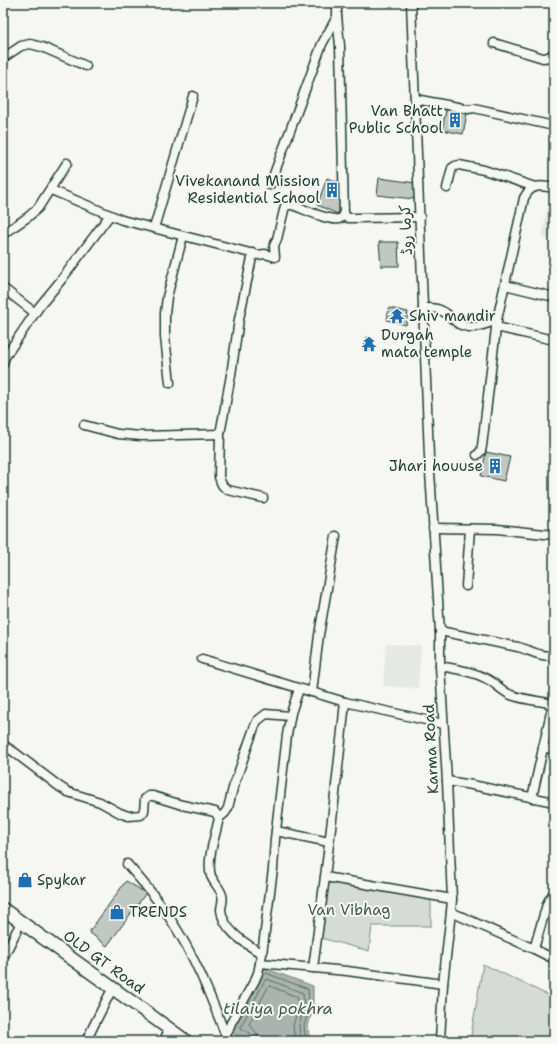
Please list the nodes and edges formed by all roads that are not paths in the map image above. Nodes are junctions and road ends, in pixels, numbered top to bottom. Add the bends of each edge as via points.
1 (339, 3) edge
2 (411, 3) edge
3 (337, 16) junction
4 (494, 43) dead end
5 (554, 53) edge
6 (3, 58) edge
7 (86, 66) dead end
8 (193, 96) dead end
9 (415, 99) junction
10 (554, 126) edge
11 (67, 163) dead end
12 (270, 185) dead end
13 (52, 186) junction
14 (535, 187) junction
15 (447, 188) dead end
16 (554, 188) edge
17 (110, 215) junction
18 (345, 216) junction
19 (420, 217) junction
20 (154, 228) junction
21 (3, 234) edge
22 (183, 236) junction
23 (253, 254) junction
24 (505, 285) junction
25 (3, 288) edge
26 (554, 297) edge
27 (423, 308) junction
28 (35, 313) junction
29 (497, 323) junction
30 (554, 340) edge
31 (3, 364) edge
32 (170, 383) dead end
33 (84, 425) dead end
34 (220, 434) junction
35 (478, 455) dead end
36 (429, 456) joint
37 (263, 498) dead end
38 (433, 528) junction
39 (470, 529) junction
40 (554, 534) edge
41 (336, 536) dead end
42 (466, 586) dead end
43 (440, 631) junction
44 (554, 655) edge
45 (202, 659) dead end
46 (440, 666) junction
47 (299, 689) junction
48 (312, 692) junction
49 (345, 702) junction
50 (553, 704) edge
51 (290, 716) junction
52 (444, 724) junction
53 (3, 745) edge
54 (543, 747) junction
55 (554, 750) edge
56 (447, 782) junction
57 (532, 798) junction
58 (554, 802) edge
59 (219, 818) junction
60 (276, 831) junction
61 (330, 842) junction
62 (127, 864) dead end
63 (325, 877) junction
64 (554, 892) edge
65 (452, 899) junction
66 (3, 910) edge
67 (451, 912) junction
68 (3, 920) edge
69 (17, 930) junction
70 (534, 949) junction
71 (262, 954) junction
72 (3, 958) edge
73 (554, 959) edge
74 (260, 963) junction
75 (313, 968) junction
76 (443, 984) junction
77 (109, 995) junction
78 (225, 1038) edge
79 (168, 1039) edge
80 (86, 1041) edge
81 (186, 1041) edge
82 (440, 1041) edge

1 - 3 street
2 - 9 street, کرما روڈ
3 - 12 street via 322,44
3 - 18 street
4 - 5 street via 544,58
6 - 7 street via 21,46 30,44
8 - 20 street
9 - 10 street via 474,108
9 - 19 street, کرما روڈ
11 - 13 street
13 - 17 street via 53,191
13 - 21 street via 38,208
14 - 15 street via 484,170 459,165 452,168
14 - 16 street
14 - 24 street via 528,191 524,198
17 - 20 street
17 - 28 street
18 - 19 street
18 - 23 street via 339,219 326,217 289,205 285,206 274,246 275,257
19 - 27 street, کرما روڈ
20 - 22 street
22 - 23 street
22 - 32 street via 165,314
23 - 34 street via 239,319
24 - 26 street
24 - 29 street
25 - 28 street
27 - 29 street via 443,311 454,322 467,327
27 - 36 street, کرما روڈ
28 - 31 street via 5,357
29 - 30 street
29 - 35 street via 482,446
33 - 34 street via 118,434 141,436
34 - 37 street via 219,477 223,488
36 - 38 street, Karma Road
38 - 39 street
38 - 43 street, Karma Road
39 - 40 street
39 - 42 street
41 - 48 street
43 - 44 street via 528,649 538,654
43 - 46 street, Karma Road
45 - 47 street
46 - 50 street via 478,674 510,694
46 - 52 street, Karma Road
47 - 48 street
47 - 51 street
48 - 49 street
49 - 52 street
49 - 61 street
50 - 54 street
51 - 59 street via 266,714 257,721 228,808
51 - 60 street
52 - 56 street, Karma Road
53 - 59 street via 68,792 100,802 128,816 141,815 145,799 153,796 215,812
54 - 55 street
54 - 57 street
56 - 57 street
56 - 65 street, Karma Road
57 - 58 street
59 - 71 street via 210,869 214,882 222,893 221,910 224,920 229,928
60 - 61 street
60 - 71 street
61 - 63 street
62 - 78 street via 163,908 177,930 200,972
63 - 65 street
63 - 75 street
64 - 70 street via 547,904
65 - 67 street, Karma Road
66 - 81 main road, OLD GT Road
67 - 70 street
67 - 76 street, Karma Road
68 - 69 main road, OLD GT Road
69 - 72 street
69 - 77 main road, OLD GT Road
70 - 73 street
71 - 74 street
74 - 75 street
74 - 78 street via 255,980
75 - 76 street
76 - 82 street, Karma Road
77 - 79 main road, OLD GT Road
77 - 80 street

